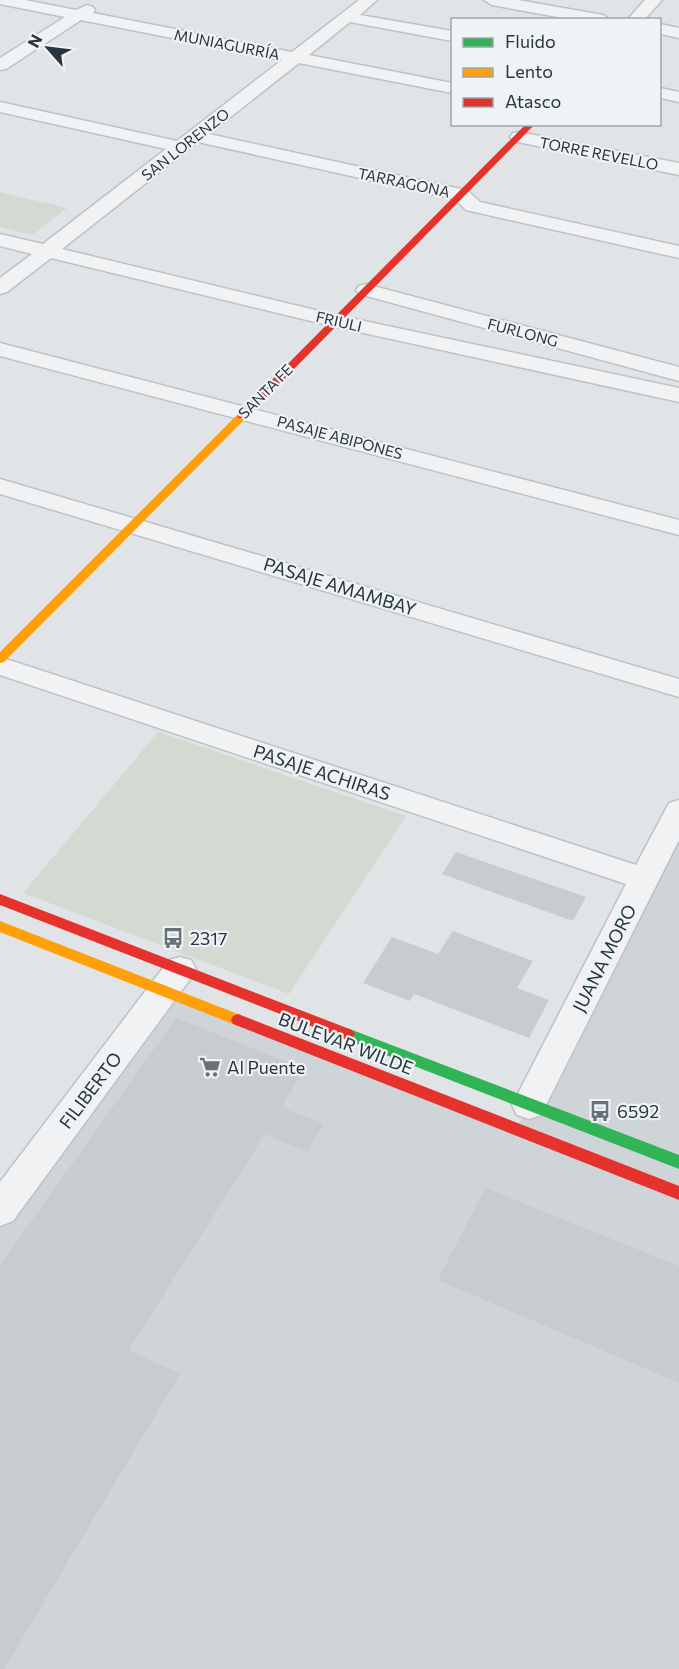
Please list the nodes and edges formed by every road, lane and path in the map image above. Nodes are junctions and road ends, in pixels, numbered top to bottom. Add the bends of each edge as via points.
1 (1, 0) edge
2 (103, 0) edge
3 (369, 0) edge
4 (492, 0) edge
5 (654, 0) edge
6 (79, 15) junction
7 (347, 17) junction
8 (592, 18) edge
9 (637, 18) edge
10 (661, 29) edge
11 (679, 33) edge
12 (451, 36) edge
13 (296, 57) junction
14 (0, 65) edge
15 (451, 88) edge
16 (661, 93) edge
17 (679, 97) edge
18 (0, 107) edge
19 (525, 131) edge
20 (188, 141) junction
21 (679, 169) edge
22 (461, 195) junction
23 (0, 240) edge
24 (47, 251) junction
25 (679, 252) edge
26 (0, 288) edge
27 (366, 290) junction
28 (336, 321) junction
29 (0, 349) edge
30 (679, 374) edge
31 (679, 395) edge
32 (244, 412) junction
33 (0, 486) edge
34 (134, 524) junction
35 (679, 528) edge
36 (0, 659) edge
37 (0, 666) edge
38 (679, 688) edge
39 (679, 810) edge
40 (644, 879) junction
41 (0, 899) edge
42 (0, 926) edge
43 (172, 980) junction
44 (529, 1105) junction
45 (679, 1162) edge
46 (679, 1193) edge
47 (0, 1210) edge

1 - 6 street, MUNIAGURRÍA
2 - 6 street
3 - 7 street, SAN LORENZO
4 - 8 street
5 - 9 street
6 - 13 street, MUNIAGURRÍA
6 - 14 street
7 - 12 street
7 - 13 street, SAN LORENZO
10 - 11 street
13 - 15 street, MUNIAGURRÍA
13 - 20 street, SAN LORENZO
16 - 17 street
18 - 20 street, TARRAGONA
19 - 21 street, TORRE REVELLO
19 - 22 street, SANTA FE
20 - 22 street, TARRAGONA
20 - 24 street, SAN LORENZO
22 - 25 street, TARRAGONA via 473,206
22 - 27 street, SANTA FE
23 - 24 street, FRIULI
24 - 26 street, SAN LORENZO
24 - 28 street, FRIULI
27 - 28 street, SANTA FE
27 - 30 street, FURLONG
28 - 31 street, FRIULI
28 - 32 street, SANTA FE
29 - 32 street, PASAJE ABIPONES
32 - 34 street, SANTA FE
32 - 35 street, PASAJE ABIPONES
33 - 34 street, PASAJE AMAMBAY
34 - 36 street, SANTA FE
34 - 38 street, PASAJE AMAMBAY
37 - 40 street, PASAJE ACHIRAS
39 - 40 street, JUANA MORO
40 - 44 street, JUANA MORO
41 - 43 street, BULEVAR WILDE
42 - 43 street, BULEVAR WILDE
43 - 44 street, BULEVAR WILDE
43 - 46 street, BULEVAR WILDE
43 - 47 street, FILIBERTO
44 - 45 street, BULEVAR WILDE

